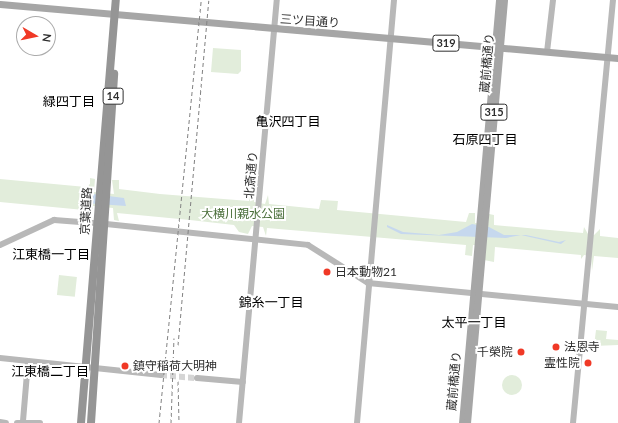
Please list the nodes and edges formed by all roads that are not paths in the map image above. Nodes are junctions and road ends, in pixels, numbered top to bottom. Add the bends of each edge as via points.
1 (116, 0) edge
2 (121, 0) edge
3 (277, 0) edge
4 (394, 0) edge
5 (498, 0) edge
6 (504, 0) edge
7 (553, 0) edge
8 (612, 0) edge
9 (0, 4) edge
10 (117, 16) junction
11 (274, 29) junction
12 (390, 38) junction
13 (498, 47) junction
14 (547, 52) junction
15 (607, 57) junction
16 (618, 58) edge
17 (102, 224) junction
18 (256, 240) junction
19 (0, 245) edge
20 (368, 283) junction
21 (477, 293) junction
22 (584, 304) junction
23 (618, 307) edge
24 (0, 358) edge
25 (28, 361) junction
26 (86, 367) junction
27 (95, 369) junction
28 (161, 375) tunnel mouth
29 (197, 378) tunnel mouth
30 (243, 382) junction
31 (0, 422) edge
32 (20, 422) edge
33 (6, 423) edge
34 (40, 423) edge
35 (81, 423) edge
36 (91, 423) edge
37 (239, 423) edge
38 (357, 423) edge
39 (462, 423) edge
40 (467, 423) edge
41 (573, 423) edge

1 - 10 highway, 京葉道路 / 14
2 - 10 highway, 京葉道路 / 14
3 - 11 street, 北斎通り
4 - 12 street
5 - 13 main road, 蔵前橋通り / 315
6 - 13 main road, 蔵前橋通り / 315
7 - 14 street
8 - 15 street
9 - 10 main road, 三ツ目通り / 319
10 - 11 main road, 三ツ目通り / 319
10 - 17 highway, 京葉道路 / 14
11 - 12 main road, 三ツ目通り / 319
11 - 18 street, 北斎通り
12 - 13 main road, 三ツ目通り / 319
12 - 20 street
13 - 14 main road, 三ツ目通り / 319
13 - 21 main road, 蔵前橋通り / 315 via 479,246
14 - 15 main road, 三ツ目通り / 319
15 - 16 main road, 三ツ目通り / 319
15 - 22 street
17 - 18 street
17 - 19 street via 54,220
17 - 26 highway, 京葉道路 / 14
17 - 27 highway, 京葉道路 / 14
18 - 20 street via 308,245
18 - 30 street, 北斎通り
20 - 21 street
20 - 38 street
21 - 22 street
21 - 39 main road, 蔵前橋通り / 315
21 - 40 main road, 蔵前橋通り / 315
22 - 23 street
22 - 41 street
24 - 25 street
25 - 26 street
25 - 32 street
26 - 27 street
26 - 35 highway, 京葉道路 / 14
27 - 28 street
27 - 36 highway, 京葉道路 / 14
29 - 30 street
30 - 37 street, 北斎通り
31 - 33 street
32 - 34 street

